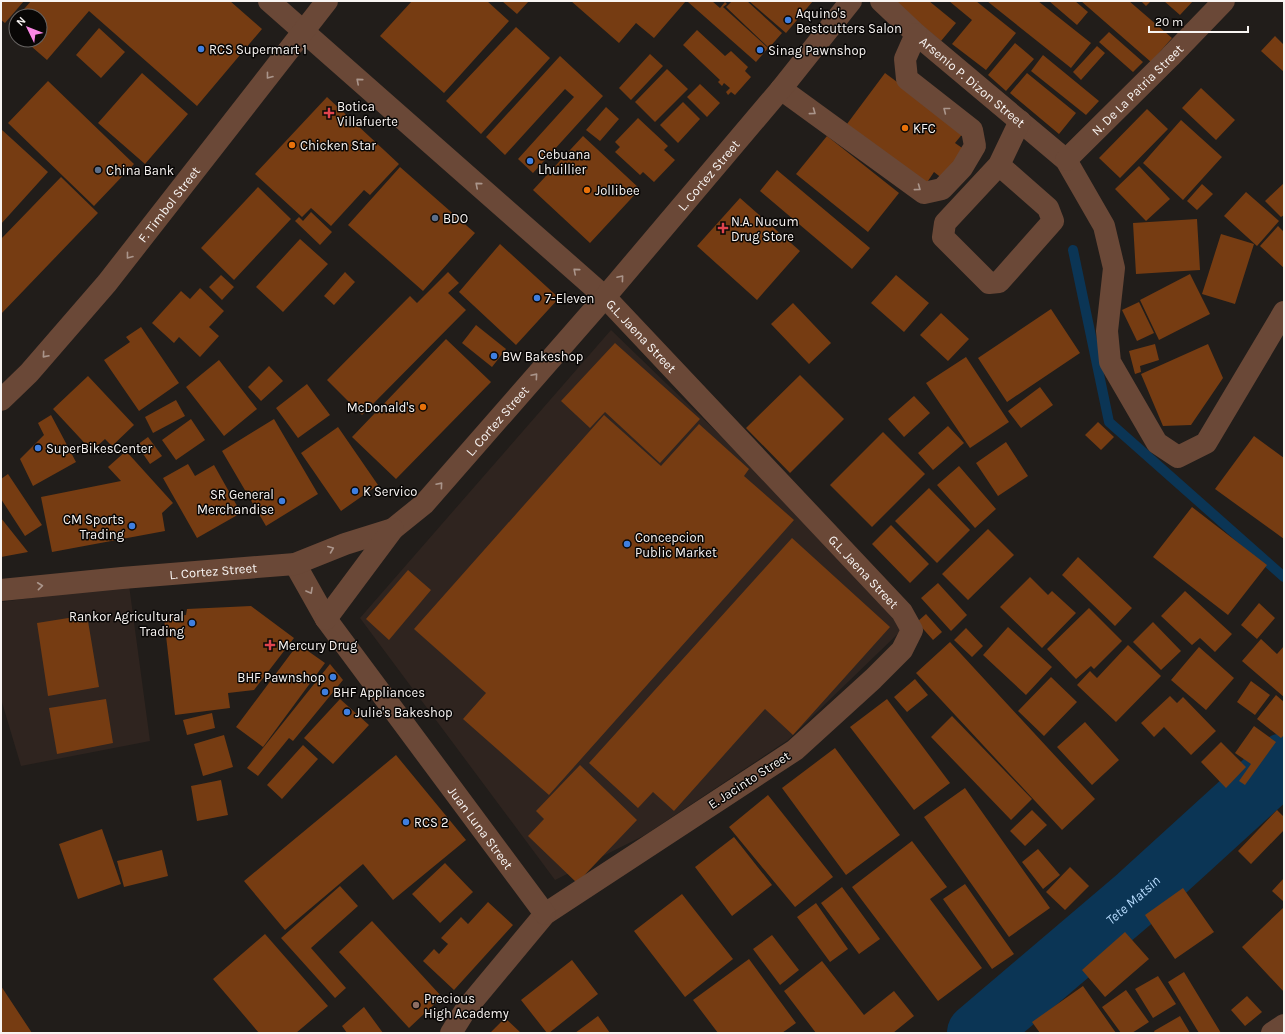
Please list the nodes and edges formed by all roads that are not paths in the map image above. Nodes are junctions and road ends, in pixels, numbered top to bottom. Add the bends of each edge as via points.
1 (269, 1) edge
2 (327, 1) edge
3 (851, 1) edge
4 (881, 1) edge
5 (1224, 1) edge
6 (303, 32) junction
7 (916, 34) junction
8 (781, 89) junction
9 (1020, 121) junction
10 (1066, 160) junction
11 (999, 165) junction
12 (605, 297) junction
13 (1284, 312) edge
14 (1, 400) edge
15 (393, 529) junction
16 (295, 564) junction
17 (1, 590) edge
18 (902, 612) joint
19 (326, 619) junction
20 (545, 914) junction
21 (1284, 1025) edge
22 (451, 1033) edge
23 (1272, 1033) edge

1 - 6 street, G.L. Jaena Street
2 - 6 street, F. Timbol Street
3 - 8 street, L. Cortez Street
4 - 7 street, Arsenio P. Dizon Street
5 - 10 street, N. De La Patria Street
12 -> 6 street, G.L. Jaena Street
6 -> 14 street, F. Timbol Street via 107,284 29,373
8 -> 7 street via 924,193 942,189 962,168 975,146 972,130 907,79 905,59
7 - 9 street, Arsenio P. Dizon Street
12 -> 8 street, L. Cortez Street
9 - 10 street, Arsenio P. Dizon Street
9 - 11 street
10 - 13 street, Arsenio P. Dizon Street via 1104,226 1114,268 1107,331 1110,362 1157,443 1178,457 1206,443
11 - 11 street via 945,223 943,237 989,283 999,282 1053,221 1048,208
15 -> 12 street, L. Cortez Street via 424,504
12 - 18 street, G.L. Jaena Street
16 -> 15 street, L. Cortez Street via 345,544
15 - 19 street
17 -> 16 street, L. Cortez Street
16 -> 19 street, Juan Luna Street
18 - 20 street, E. Jacinto Street via 912,630 902,650 794,750
19 - 20 street, Juan Luna Street
20 - 22 street via 466,1009
21 - 23 street

